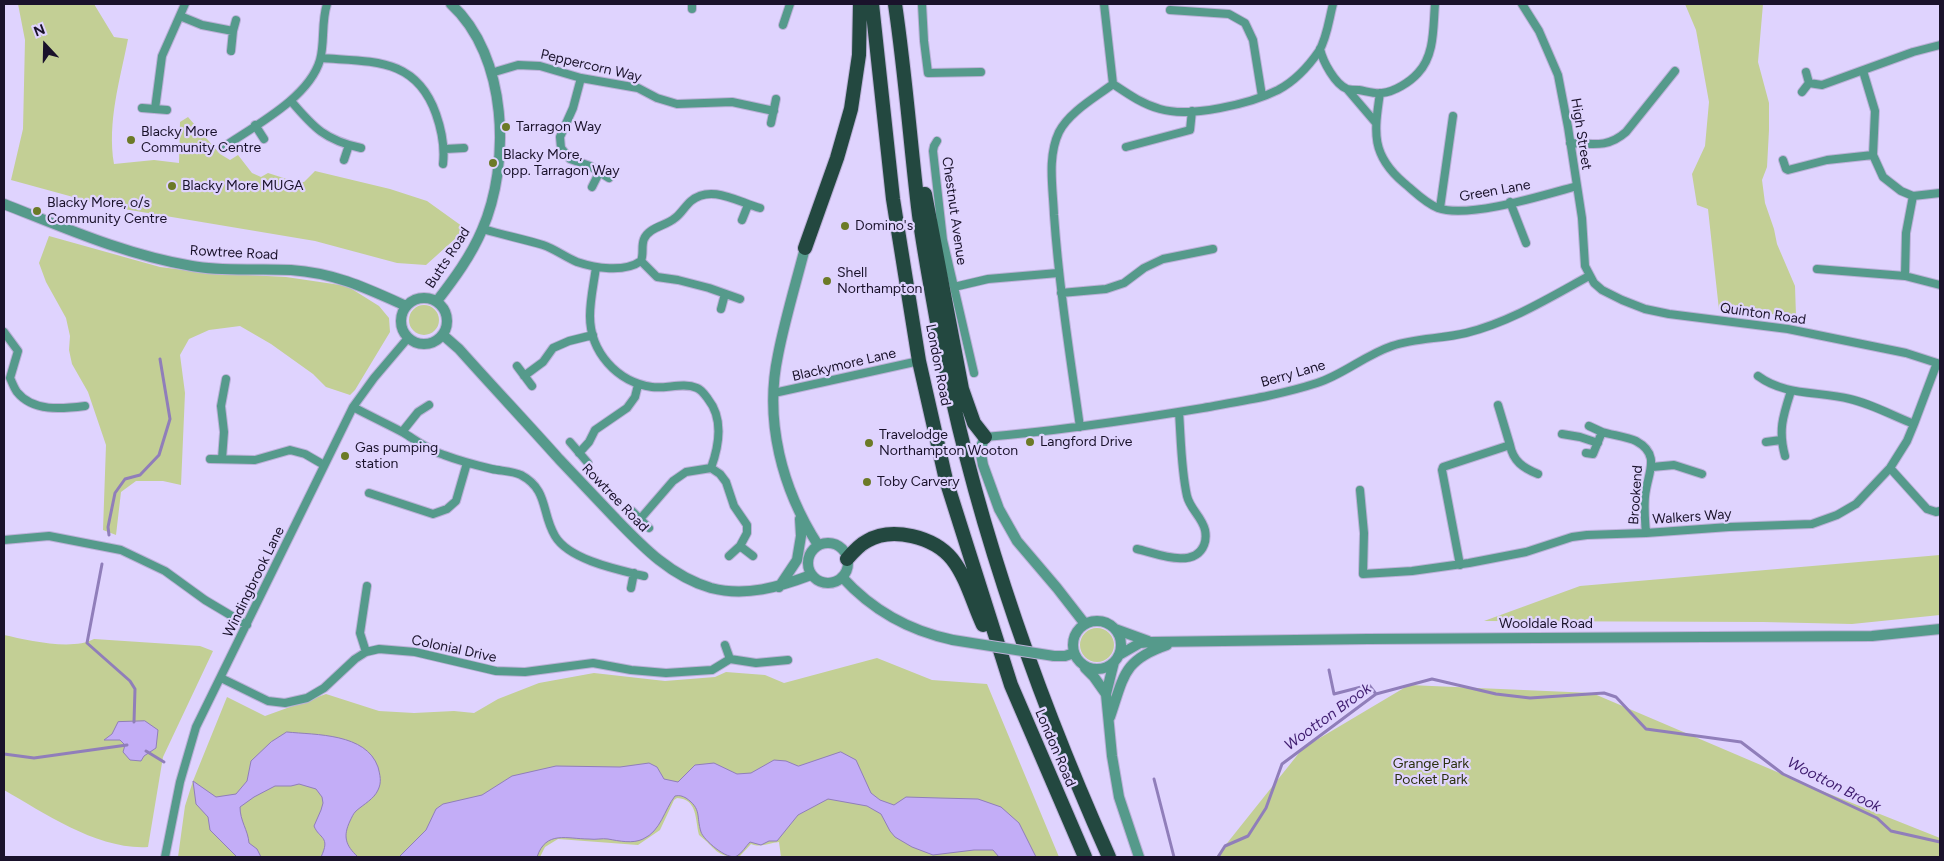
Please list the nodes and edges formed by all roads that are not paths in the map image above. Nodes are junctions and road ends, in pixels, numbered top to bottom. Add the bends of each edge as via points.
1 (185, 4) edge
2 (327, 4) edge
3 (451, 4) edge
4 (790, 4) edge
5 (860, 4) edge
6 (872, 4) edge
7 (895, 4) edge
8 (922, 4) edge
9 (1104, 4) edge
10 (1333, 4) edge
11 (1435, 4) edge
12 (1522, 4) edge
13 (1170, 10) dead end
14 (180, 16) junction
15 (236, 20) dead end
16 (784, 25) dead end
17 (233, 31) junction
18 (1940, 45) edge
19 (1320, 49) junction
20 (231, 51) dead end
21 (321, 58) junction
22 (1675, 70) dead end
23 (981, 72) dead end
24 (1806, 72) dead end
25 (1863, 72) junction
26 (491, 73) junction
27 (581, 78) junction
28 (1810, 83) junction
29 (1113, 84) junction
30 (1347, 89) junction
31 (1802, 92) dead end
32 (1380, 93) junction
33 (1262, 96) junction
34 (776, 99) dead end
35 (291, 101) junction
36 (142, 108) dead end
37 (155, 109) junction
38 (167, 110) dead end
39 (774, 110) junction
40 (1192, 111) junction
41 (1453, 116) dead end
42 (771, 123) dead end
43 (1376, 123) junction
44 (255, 125) junction
45 (910, 127) junction
46 (264, 139) dead end
47 (937, 141) dead end
48 (1570, 143) junction
49 (349, 145) junction
50 (1126, 147) dead end
51 (222, 148) dead end
52 (361, 148) dead end
53 (464, 148) dead end
54 (445, 149) junction
55 (1872, 154) junction
56 (344, 160) dead end
57 (1783, 160) dead end
58 (443, 164) dead end
59 (599, 173) junction
60 (609, 178) dead end
61 (1577, 186) junction
62 (592, 187) dead end
63 (1940, 193) edge
64 (1913, 196) junction
65 (1510, 202) junction
66 (4, 204) edge
67 (748, 205) junction
68 (760, 208) dead end
69 (1440, 208) junction
70 (742, 220) dead end
71 (483, 229) junction
72 (1526, 243) dead end
73 (805, 248) joint
74 (1213, 248) dead end
75 (641, 261) junction
76 (596, 266) junction
77 (1817, 268) dead end
78 (1058, 273) junction
79 (1589, 276) junction
80 (1905, 276) junction
81 (1940, 285) edge
82 (954, 286) junction
83 (1061, 293) junction
84 (725, 294) junction
85 (740, 299) dead end
86 (436, 301) junction
87 (406, 306) junction
88 (721, 309) dead end
89 (4, 332) edge
90 (443, 335) junction
91 (593, 335) junction
92 (408, 338) junction
93 (919, 361) junction
94 (1939, 363) edge
95 (517, 366) dead end
96 (974, 374) dead end
97 (524, 376) junction
98 (1758, 376) dead end
99 (226, 379) dead end
100 (638, 385) junction
101 (532, 386) dead end
102 (1791, 391) junction
103 (774, 393) junction
104 (1498, 405) dead end
105 (85, 406) dead end
106 (429, 406) dead end
107 (353, 407) junction
108 (1179, 412) junction
109 (1914, 424) junction
110 (1589, 426) dead end
111 (1080, 427) junction
112 (402, 432) junction
113 (1602, 432) junction
114 (1562, 434) dead end
115 (985, 437) junction
116 (1781, 440) junction
117 (570, 442) dead end
118 (1766, 442) dead end
119 (1598, 443) junction
120 (1510, 445) junction
121 (579, 453) junction
122 (1586, 453) dead end
123 (1785, 456) dead end
124 (210, 459) dead end
125 (222, 459) junction
126 (467, 463) junction
127 (588, 463) dead end
128 (324, 465) junction
129 (1652, 467) junction
130 (711, 468) junction
131 (1890, 468) junction
132 (1538, 474) dead end
133 (1702, 474) dead end
134 (1360, 490) dead end
135 (369, 493) dead end
136 (632, 511) dead end
137 (1940, 511) edge
138 (799, 513) junction
139 (641, 518) junction
140 (649, 528) dead end
141 (1646, 533) junction
142 (4, 540) edge
143 (818, 545) junction
144 (740, 546) junction
145 (1137, 549) dead end
146 (729, 556) dead end
147 (753, 556) dead end
148 (847, 559) junction
149 (1460, 565) junction
150 (634, 573) junction
151 (811, 574) junction
152 (644, 576) dead end
153 (842, 577) junction
154 (367, 586) dead end
155 (779, 586) junction
156 (631, 588) dead end
157 (1084, 624) junction
158 (247, 625) junction
159 (1115, 628) junction
160 (1940, 629) edge
161 (1151, 642) junction
162 (1175, 642) junction
163 (725, 645) dead end
164 (366, 652) junction
165 (1074, 653) junction
166 (1117, 658) junction
167 (730, 660) junction
168 (788, 660) dead end
169 (1082, 665) junction
170 (221, 678) junction
171 (1011, 685) junction
172 (1106, 694) junction
173 (1109, 719) junction
174 (165, 857) edge
175 (1085, 857) edge
176 (1109, 857) edge
177 (1139, 857) edge

1 - 14 street
2 - 21 street via 323,17
3 - 26 street, Butts Road via 467,22
4 - 16 street
5 - 73 highway via 859,55 851,109
6 - 93 highway, London Road via 893,199
7 - 45 highway, London Road
8 - 23 street via 928,74
9 - 29 street
10 - 19 street
11 - 32 street via 1434,36 1419,73 1402,86
12 - 48 street, High Street via 1554,63
13 - 33 street via 1229,14 1245,23 1252,40
14 - 17 street via 202,25
14 - 37 street via 162,56
15 - 17 street
17 - 20 street
18 - 25 street
19 - 30 street via 1328,69
19 - 33 street via 1299,75 1278,90
21 - 35 street via 314,76
21 - 54 street via 377,63 400,70 418,81 433,105
22 - 48 street via 1618,139 1602,145
24 - 28 street
25 - 28 street via 1822,85
25 - 55 street via 1875,111
26 - 27 street, Peppercorn Way via 518,65 540,66
26 - 71 street, Butts Road via 500,127 500,163
27 - 39 street, Peppercorn Way via 638,88 676,104 732,102
27 - 59 street via 560,138 561,148 570,159
28 - 31 street
29 - 40 street via 1135,99 1160,109
29 - 78 street via 1062,127 1054,146 1052,180
30 - 32 street
30 - 43 street
32 - 43 street, Green Lane
33 - 40 street via 1230,106
34 - 39 street
35 - 44 street
35 - 49 street via 323,134
36 - 37 street
37 - 38 street
39 - 42 street
40 - 50 street via 1190,130
41 - 69 street
43 - 69 street, Green Lane via 1381,156 1387,166 1422,199
44 - 46 street
44 - 51 street
45 - 115 highway via 924,184 962,388 974,423
45 - 176 highway, London Road via 919,209 940,336 986,533 1043,700
47 - 82 street, Chestnut Avenue via 933,151 941,227
48 - 61 street, High Street
49 - 52 street
49 - 56 street
53 - 54 street
54 - 58 street
55 - 57 street via 1816,162 1788,170
55 - 64 street via 1883,177
59 - 60 street
59 - 62 street
61 - 65 street, Green Lane
61 - 79 street, High Street via 1585,266
63 - 64 street
64 - 80 street via 1906,233
65 - 69 street, Green Lane via 1466,210
65 - 72 street
66 - 87 street, Rowtree Road via 153,259 194,267 323,274 356,283
67 - 68 street
67 - 70 street
67 - 75 street via 728,197 700,195 689,202 676,218 645,237
71 - 76 street via 545,246
71 - 86 street, Butts Road via 461,268
73 - 103 street via 777,356
74 - 83 street via 1163,259 1124,283 1106,289
75 - 76 street via 614,268
75 - 84 street via 657,277
76 - 91 street via 590,302
77 - 80 street
78 - 82 street, Chestnut Avenue via 988,279
78 - 83 street
79 - 94 street, Quinton Road via 1602,290 1645,309 1797,330
79 - 108 street, Berry Lane via 1508,319 1446,338 1408,341 1391,346 1318,383
80 - 81 street
82 - 96 street, Chestnut Avenue
83 - 111 street
84 - 85 street
84 - 88 street
86 - 87 street via 417,299
86 - 90 street via 448,318
87 - 92 street via 401,324
89 - 105 street via 18,351 10,378 16,392 33,405 63,409
90 - 92 street via 424,344
90 - 155 street, Rowtree Road via 646,550 665,566 710,588 726,591 745,592
91 - 97 street via 553,348 543,362
91 - 100 street via 604,358 615,371
92 - 107 street, Windingbrook Lane
93 - 103 street, Blackymore Lane
93 - 171 highway, London Road via 946,480
94 - 109 street, Walkers Way
95 - 97 street
97 - 101 street
98 - 102 street
99 - 125 street via 222,406
100 - 121 street via 627,408 595,430
100 - 130 street via 655,388 688,386 705,395 717,417 719,435
102 - 109 street via 1848,398
102 - 116 street via 1782,417
103 - 138 street via 778,451
104 - 120 street
106 - 112 street via 418,412
107 - 112 street
107 - 128 street, Windingbrook Lane
108 - 111 street, Berry Lane
108 - 145 street via 1188,499 1206,531 1205,541 1202,550 1194,556 1182,558
109 - 131 street, Walkers Way
110 - 113 street, Brookend
111 - 115 street, Berry Lane
112 - 126 street via 441,454
113 - 119 street
113 - 129 street, Brookend via 1639,443 1649,456
114 - 119 street
115 - 157 street via 980,449 982,465 999,509 1017,541
116 - 118 street
116 - 123 street
117 - 121 street
119 - 122 street via 1593,454
120 - 132 street via 1518,462
120 - 149 street via 1443,467
121 - 127 street
124 - 125 street
125 - 128 street via 255,460 290,450
126 - 135 street via 456,501 447,509 432,514
126 - 150 street via 520,474 540,492 548,523 561,543 608,567
128 - 158 street, Windingbrook Lane
129 - 133 street via 1674,465
129 - 141 street, Brookend via 1646,489
130 - 139 street via 686,472
130 - 144 street via 726,482 734,506 747,525 747,533
131 - 137 street via 1927,509
131 - 141 street, Walkers Way via 1856,504 1837,516 1816,523
134 - 149 street, Walkers Way via 1363,574
136 - 139 street
138 - 143 street
138 - 155 street via 801,536 797,560
139 - 140 street
141 - 149 street, Walkers Way via 1572,537 1526,552
142 - 158 street via 49,536 121,550 165,571
143 - 148 street via 825,542 839,546
143 - 151 street via 808,559
144 - 146 street
144 - 147 street
148 - 153 street via 847,570
148 - 171 highway via 857,547 880,535 912,536 940,548 961,572
150 - 152 street
150 - 156 street
151 - 153 street via 825,583
151 - 155 street, Rowtree Road
153 - 165 street, bridge via 883,613 918,631 953,640 1054,656
154 - 164 street via 360,633
157 - 159 street via 1103,621
157 - 165 street via 1074,636
158 - 170 street, Windingbrook Lane
159 - 161 street, Wooldale Road
159 - 166 street via 1121,640
160 - 162 street, Wooldale Road via 1872,636
161 - 162 street, Wooldale Road
161 - 166 street, Wooldale Road via 1140,643
162 - 173 street via 1137,659 1125,674
163 - 167 street
164 - 167 street, Colonial Drive via 395,649 415,652 496,672 525,672 593,663 666,673 712,670
164 - 170 street via 324,688 307,698 285,703 268,701
165 - 169 street
166 - 169 street via 1100,669
166 - 172 street
167 - 168 street via 756,663
169 - 172 street
170 - 174 street, Windingbrook Lane via 196,727 180,782
171 - 175 highway, London Road
172 - 173 street
173 - 177 street via 1119,797

